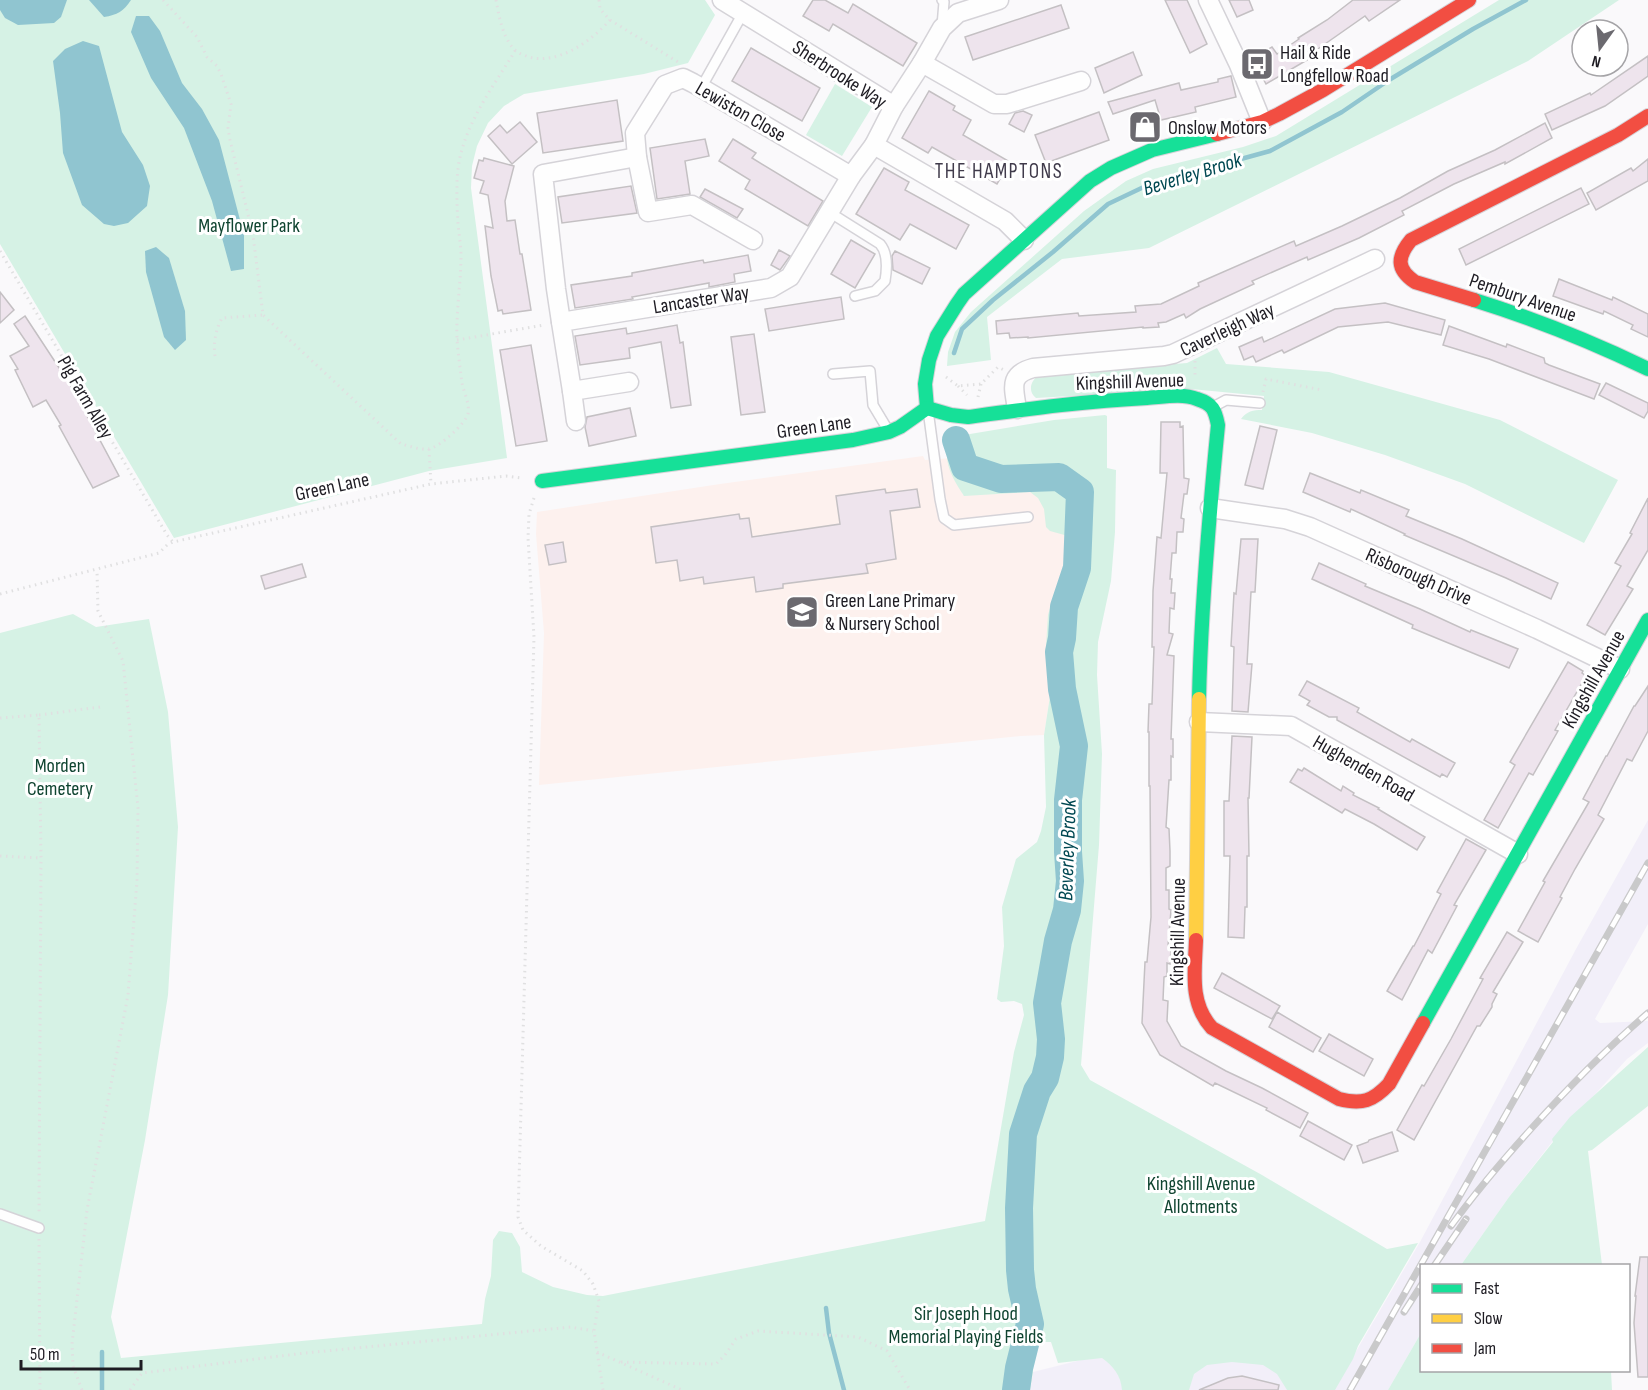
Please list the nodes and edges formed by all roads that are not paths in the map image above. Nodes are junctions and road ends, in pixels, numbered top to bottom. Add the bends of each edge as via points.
1 (722, 0) edge
2 (942, 0) edge
3 (999, 0) edge
4 (1208, 0) edge
5 (1469, 0) edge
6 (743, 13) junction
7 (942, 28) junction
8 (922, 63) junction
9 (1081, 81) dead end
10 (701, 88) junction
11 (894, 105) junction
12 (1648, 117) edge
13 (1262, 122) junction
14 (874, 145) junction
15 (637, 157) junction
16 (851, 176) junction
17 (829, 212) junction
18 (753, 240) dead end
19 (1024, 240) junction
20 (1375, 259) dead end
21 (855, 296) dead end
22 (561, 322) junction
23 (1648, 369) edge
24 (833, 374) dead end
25 (629, 382) dead end
26 (572, 391) junction
27 (1260, 403) road end
28 (1213, 407) junction
29 (927, 408) junction
30 (1017, 410) junction
31 (576, 421) dead end
32 (889, 432) junction
33 (542, 481) road end
34 (1210, 508) junction
35 (1028, 517) dead end
36 (1648, 620) edge
37 (1620, 669) junction
38 (1198, 722) junction
39 (1518, 854) junction
40 (0, 1214) edge
41 (39, 1228) road end

1 - 6 street, Sherbrooke Way
2 - 7 lane
3 - 7 street via 958,13
4 - 13 street
5 - 13 street via 1323,90
6 - 10 lane
6 - 11 street, Sherbrooke Way
7 - 8 street
8 - 9 street via 994,104 1006,104
8 - 11 street
10 - 15 street, Lewiston Close via 682,78 665,85 635,133
10 - 16 street, Lewiston Close
11 - 14 street, Sherbrooke Way
12 - 23 street, Pembury Avenue via 1411,240 1400,260 1403,272 1415,282 1517,313
13 - 19 street via 1152,150 1111,168 1090,181
14 - 16 street
14 - 19 street via 1005,221
15 - 18 street, Lewiston Close via 648,212 692,205
15 - 22 street via 543,174
16 - 17 street, Lancaster Way
17 - 21 lane via 885,250 885,281 875,291
17 - 22 street, Lancaster Way via 790,277 771,288
19 - 29 street via 964,294 938,332 925,383
20 - 30 street, Caverleigh Way via 1173,354 1022,371 1015,382
22 - 26 street
24 - 32 lane via 870,371 873,405
25 - 26 street
26 - 31 street
27 - 28 lane via 1226,399
28 - 30 street, Kingshill Avenue via 1196,398 1164,397
28 - 34 street, Kingshill Avenue via 1218,425
29 - 30 street via 968,417
29 - 32 street, Green Lane
29 - 35 lane via 944,518 954,525
32 - 33 street, Green Lane via 833,444
34 - 37 street, Risborough Drive via 1285,519 1310,527
34 - 38 street, Kingshill Avenue
36 - 37 street, Kingshill Avenue
37 - 39 street, Kingshill Avenue
38 - 39 street, Hughenden Road via 1292,726
38 - 39 street, Kingshill Avenue via 1194,996 1198,1008 1212,1028 1339,1099 1372,1099 1389,1084
40 - 41 lane

